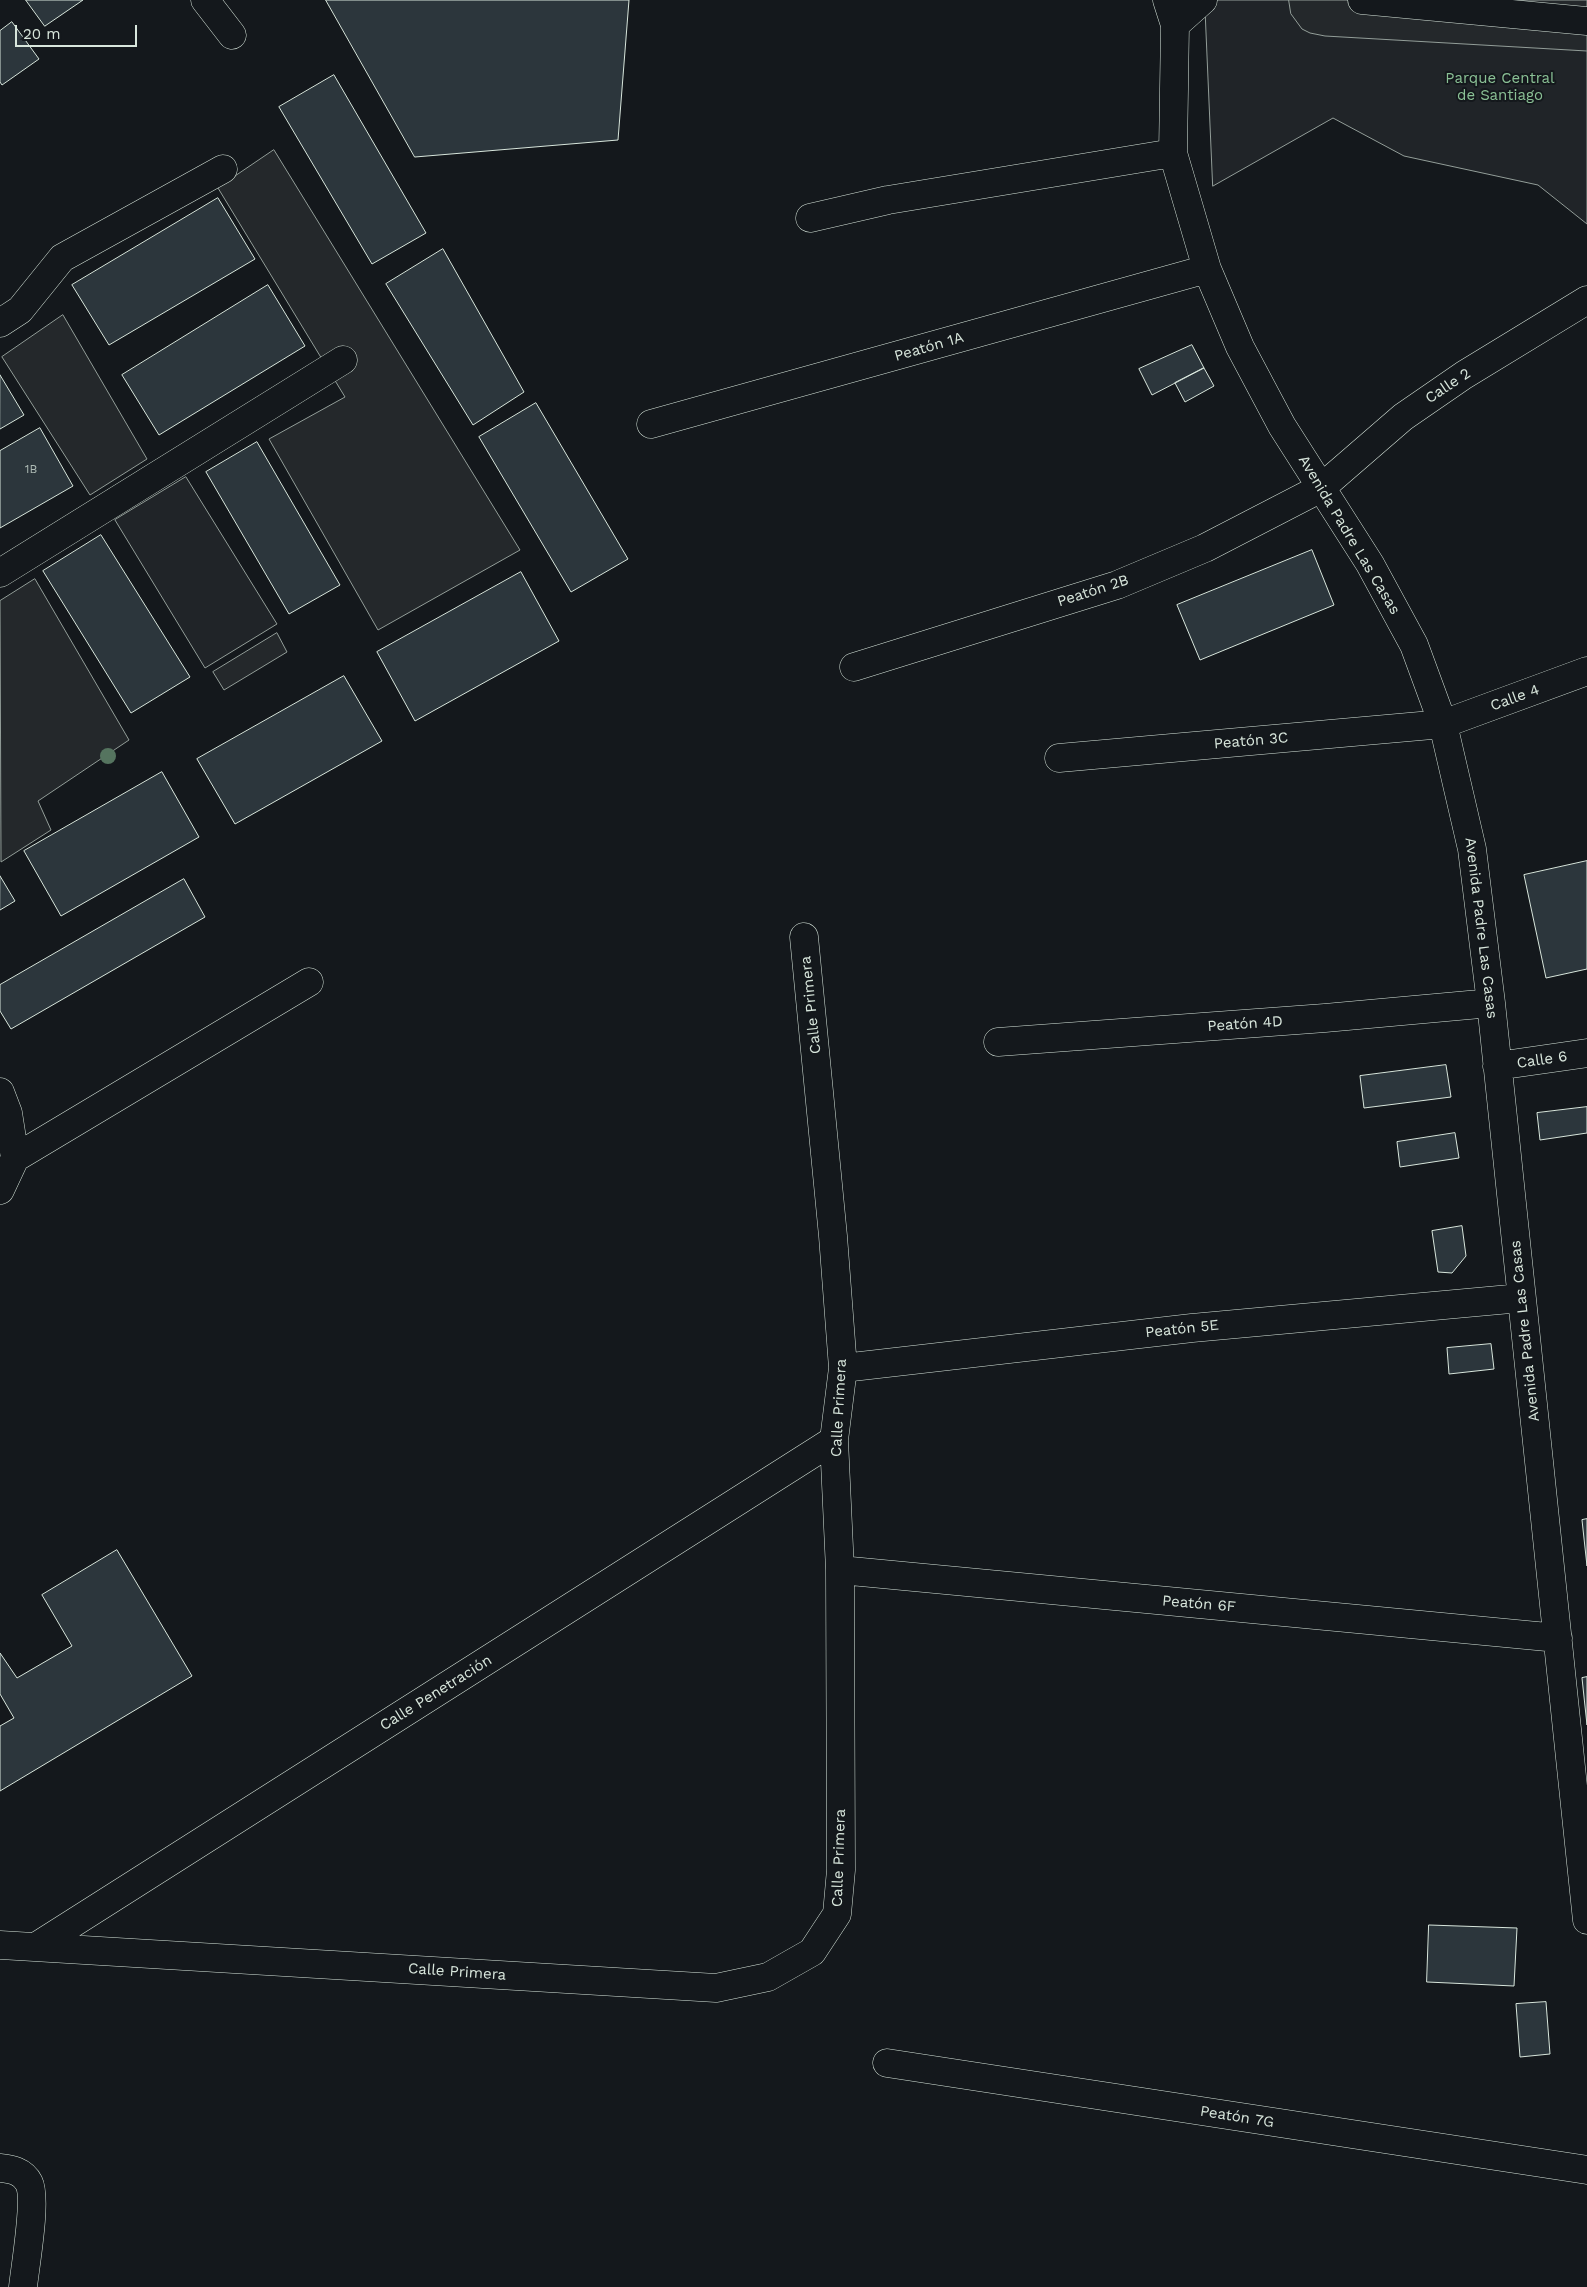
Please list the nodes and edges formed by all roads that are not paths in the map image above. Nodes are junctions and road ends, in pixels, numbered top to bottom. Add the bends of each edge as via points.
1 (206, 0) edge
2 (1203, 0) edge
3 (1362, 0) edge
4 (1171, 13) edge
5 (1587, 21) edge
6 (232, 35) dead end
7 (1173, 153) junction
8 (223, 170) dead end
9 (810, 218) dead end
10 (1207, 269) junction
11 (1587, 300) edge
12 (0, 323) edge
13 (343, 360) dead end
14 (651, 424) dead end
15 (1321, 488) junction
16 (0, 573) edge
17 (854, 666) dead end
18 (1587, 671) edge
19 (1443, 724) junction
20 (1059, 758) dead end
21 (804, 937) dead end
22 (309, 982) dead end
23 (1491, 1003) junction
24 (998, 1042) dead end
25 (1587, 1053) edge
26 (1497, 1066) junction
27 (0, 1092) edge
28 (15, 1158) junction
29 (0, 1190) edge
30 (1521, 1298) junction
31 (843, 1368) junction
32 (834, 1440) junction
33 (840, 1570) junction
34 (1558, 1638) junction
35 (1587, 1920) edge
36 (0, 1945) edge
37 (37, 1946) junction
38 (887, 2063) dead end
39 (0, 2168) edge
40 (1587, 2170) edge
41 (23, 2287) edge

1 - 6 street
2 - 4 street
3 - 5 street
4 - 7 street, Avenida Padre Las Casas
7 - 9 street via 888,200
7 - 10 street, Avenida Padre Las Casas
8 - 12 street via 62,258 20,310
10 - 14 street, Peatón 1A
10 - 15 street, Avenida Padre Las Casas via 1244,355 1282,426
11 - 15 street, Calle 2 via 1464,374 1403,417
13 - 16 street
15 - 17 street, Peatón 2B via 1205,548 1117,585
15 - 19 street, Avenida Padre Las Casas via 1370,564 1414,645
18 - 19 street, Calle 4
19 - 20 street, Peatón 3C
19 - 23 street, Avenida Padre Las Casas via 1472,849
21 - 31 street, Calle Primera
22 - 28 street
23 - 24 street, Peatón 4D
23 - 26 street, Avenida Padre Las Casas
25 - 26 street, Calle 6
26 - 30 street, Avenida Padre Las Casas
27 - 28 street via 8,1113
28 - 29 street
30 - 31 street, Peatón 5E via 1192,1328
30 - 34 street, Avenida Padre Las Casas
31 - 32 street, Calle Primera
32 - 33 street, Calle Primera
32 - 37 street, Calle Penetración
33 - 34 street, Peatón 6F
33 - 37 street, Calle Primera via 841,1870 837,1914 812,1952 768,1977 716,1988
34 - 35 street, Avenida Padre Las Casas
36 - 37 street, Calle Primera
38 - 40 street, Peatón 7G
39 - 41 street via 16,2170 29,2183 32,2202

